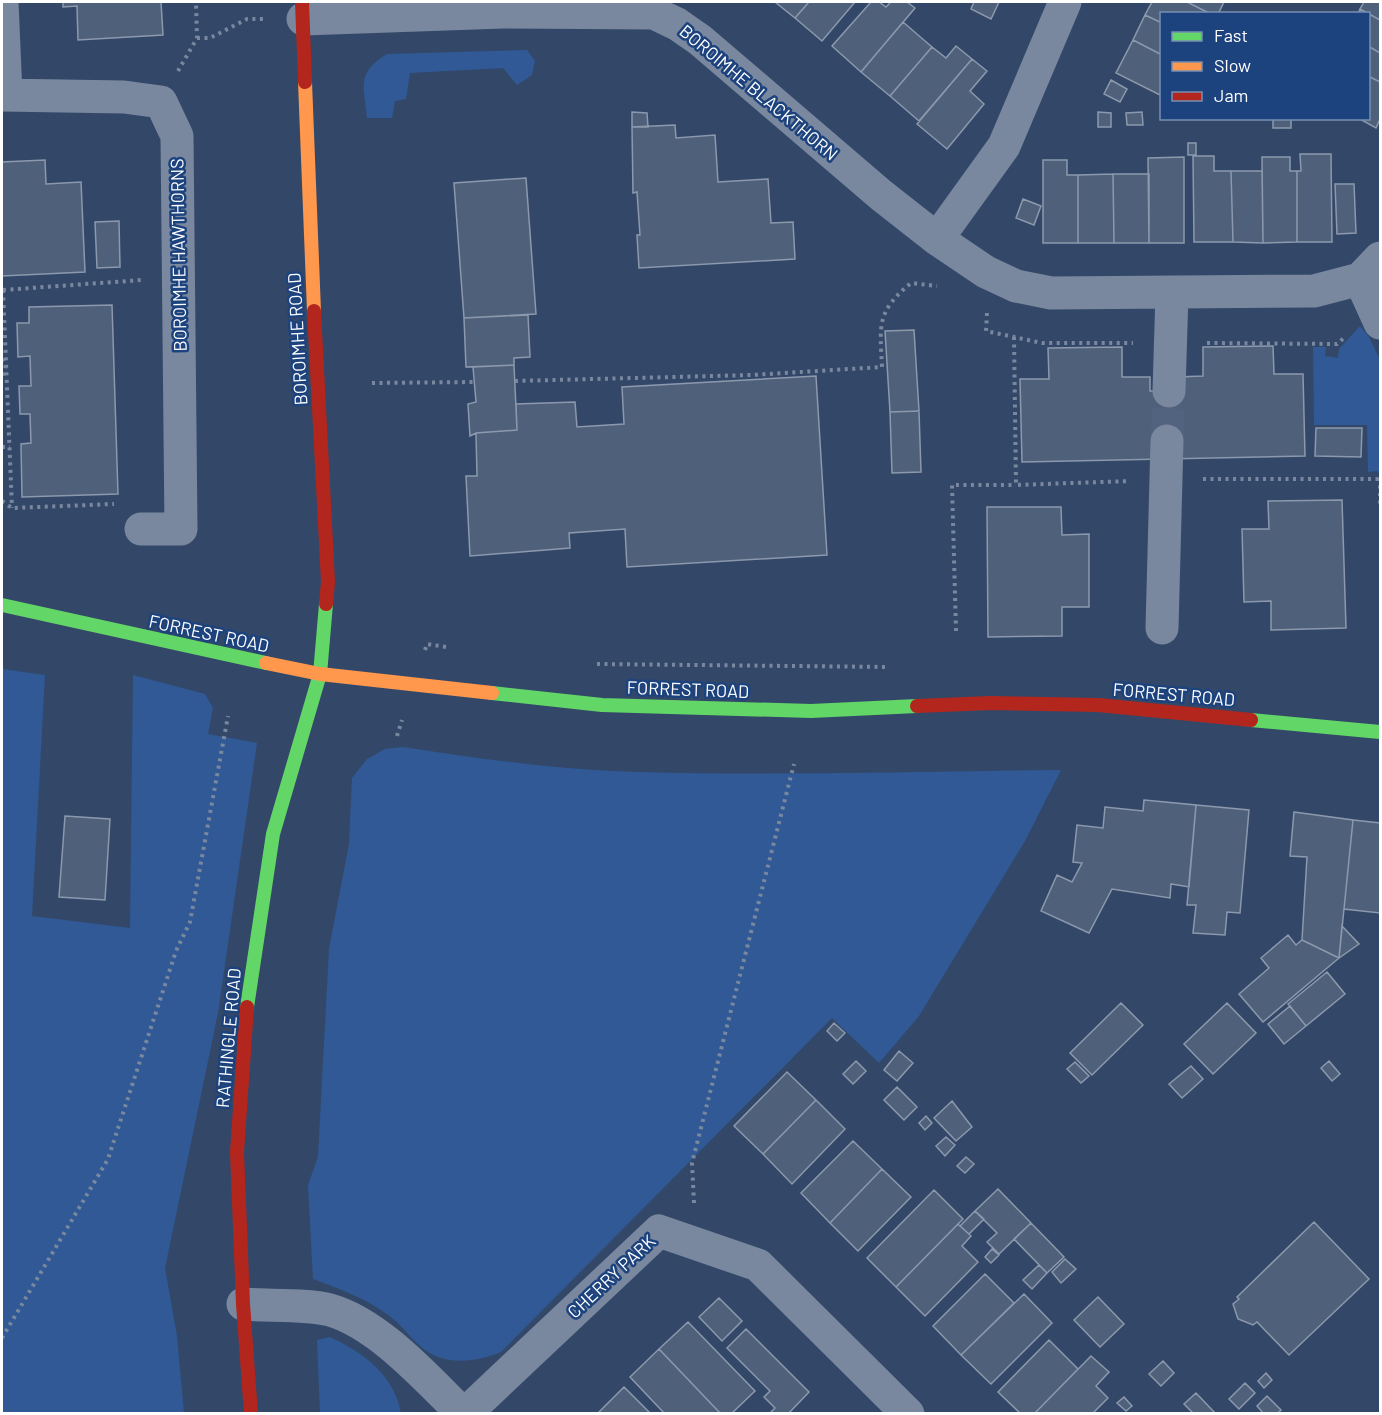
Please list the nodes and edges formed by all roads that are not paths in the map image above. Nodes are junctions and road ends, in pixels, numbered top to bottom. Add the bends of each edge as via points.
1 (3, 2) edge
2 (1065, 2) edge
3 (655, 7) edge
4 (303, 10) edge
5 (4, 95) edge
6 (937, 238) junction
7 (1370, 269) edge
8 (1172, 293) junction
9 (1367, 326) edge
10 (1169, 391) tunnel mouth
11 (1167, 441) tunnel mouth
12 (133, 517) road end
13 (2, 605) edge
14 (1162, 628) dead end
15 (320, 674) junction
16 (1380, 732) edge
17 (243, 1304) junction
18 (251, 1413) edge
19 (464, 1413) edge
20 (908, 1413) edge

1 - 5 street
2 - 6 street via 1004,146
3 - 4 street, BOROIMHE BLACKTHORN via 503,12
3 - 6 street, BOROIMHE BLACKTHORN
4 - 15 street, BOROIMHE ROAD via 328,582
5 - 12 street, BOROIMHE HAWTHORNS via 124,97 161,102 177,136 181,529
6 - 8 street, BOROIMHE BLACKTHORN via 986,272 1017,286 1051,293
7 - 8 street, BOROIMHE BLACKTHORN via 1314,291
7 - 9 street
8 - 10 street
11 - 14 street
13 - 15 street, FORREST ROAD
15 - 16 street, FORREST ROAD via 602,705 811,711 990,703 1098,705
15 - 17 street, RATHINGLE ROAD via 273,834 247,1005 237,1152
17 - 18 street, RATHINGLE ROAD
17 - 19 street, CHERRY PARK via 329,1310 354,1321 389,1344
19 - 20 street, CHERRY PARK via 658,1231 758,1265

